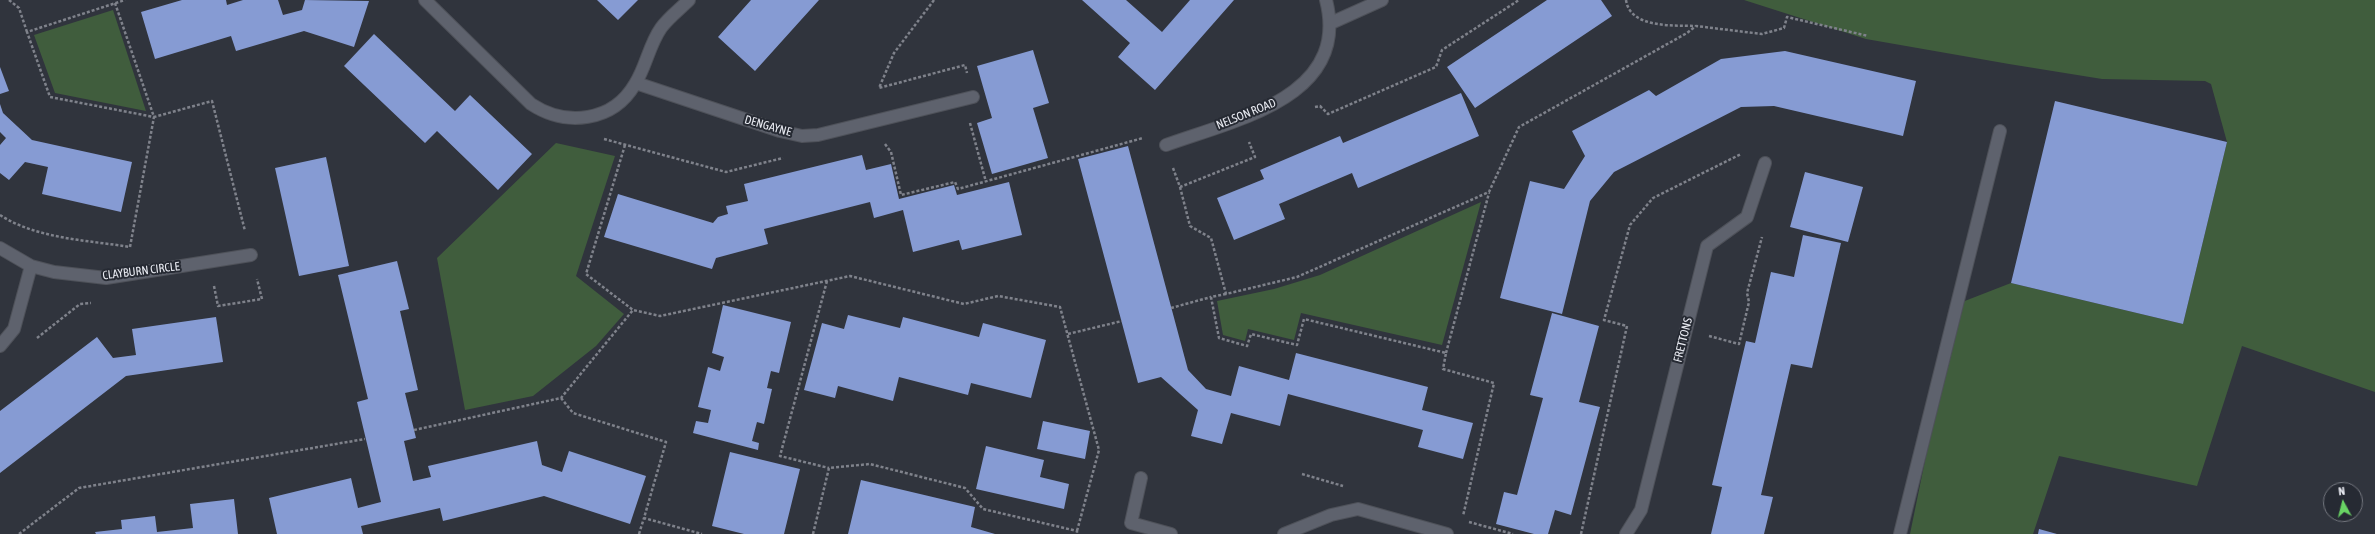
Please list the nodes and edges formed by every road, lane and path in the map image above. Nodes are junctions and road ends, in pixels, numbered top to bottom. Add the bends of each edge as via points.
1 (9, 0) edge
2 (125, 0) edge
3 (425, 0) edge
4 (689, 0) edge
5 (1326, 0) edge
6 (1382, 0) edge
7 (1519, 0) edge
8 (1626, 0) edge
9 (115, 3) junction
10 (1331, 23) junction
11 (1696, 26) junction
12 (27, 32) junction
13 (1868, 36) dead end
14 (636, 83) junction
15 (973, 96) dead end
16 (1313, 107) dead end
17 (154, 117) junction
18 (2000, 131) dead end
19 (1251, 135) dead end
20 (598, 138) dead end
21 (883, 142) dead end
22 (625, 145) junction
23 (1166, 145) junction
24 (787, 157) dead end
25 (1765, 163) dead end
26 (1180, 187) junction
27 (1489, 192) junction
28 (0, 215) edge
29 (0, 248) edge
30 (251, 255) junction
31 (31, 266) junction
32 (827, 281) junction
33 (206, 285) dead end
34 (1226, 294) junction
35 (1211, 297) junction
36 (94, 302) dead end
37 (1171, 308) dead end
38 (633, 310) junction
39 (1122, 321) dead end
40 (1068, 334) junction
41 (31, 343) dead end
42 (0, 346) edge
43 (1446, 353) junction
44 (561, 398) junction
45 (414, 430) dead end
46 (365, 439) dead end
47 (830, 468) junction
48 (1141, 478) dead end
49 (644, 518) junction
50 (1462, 520) dead end
51 (1077, 533) edge
52 (20, 534) edge
53 (639, 534) edge
54 (702, 534) edge
55 (813, 534) edge
56 (1171, 534) edge
57 (1284, 534) edge
58 (1447, 534) edge
59 (1626, 534) edge
60 (1900, 534) edge

1 - 12 path via 19,8
2 - 9 path
3 - 14 street via 531,104 544,113 558,118 574,119 607,112 625,99
4 - 14 street via 661,28
5 - 10 street, NELSON ROAD
6 - 10 street
7 - 16 path via 1442,50 1436,67 1328,114 1320,106
8 - 11 path via 1635,15 1650,23
9 - 12 path
9 - 17 path
10 - 23 street, NELSON ROAD via 1324,58 1315,73 1296,90 1275,105
11 - 13 path via 1762,34 1784,28 1787,17
11 - 27 path via 1518,127
12 - 17 path via 50,98
14 - 15 street, DENGAYNE via 780,132 802,136 825,134
17 - 28 path via 130,246 38,232 17,226
17 - 30 path via 212,101
18 - 60 street
19 - 26 path via 1249,140 1255,157
20 - 22 path
21 - 23 path via 891,152 901,195 955,182 958,189 1162,133
22 - 24 path via 726,172
22 - 38 path via 586,274
23 - 26 path
25 - 59 street, FRETTONS via 1747,217 1707,246 1641,510
26 - 34 path via 1190,226 1212,238
27 - 34 path via 1297,277
27 - 43 path
29 - 31 street, CLAYBURN CIRCLE
30 - 31 street, CLAYBURN CIRCLE via 106,278 54,272
30 - 33 path via 262,299 218,306 214,284
31 - 42 street via 14,329
32 - 38 path via 660,316
32 - 40 path via 850,276 964,304 998,296 1060,307
32 - 47 path via 780,456
34 - 35 path
35 - 37 path
35 - 43 path via 1219,338 1247,346 1251,334 1297,345 1304,319
36 - 41 path via 80,304
38 - 44 path
39 - 40 path
40 - 51 path via 1098,450
43 - 50 path via 1443,370 1494,383
44 - 45 path
44 - 49 path via 573,413 666,442
46 - 52 path via 78,488
47 - 51 path via 870,464 965,488 983,509
47 - 55 path
48 - 56 street via 1131,523
49 - 53 path
49 - 54 path
57 - 58 street via 1331,515 1358,509

